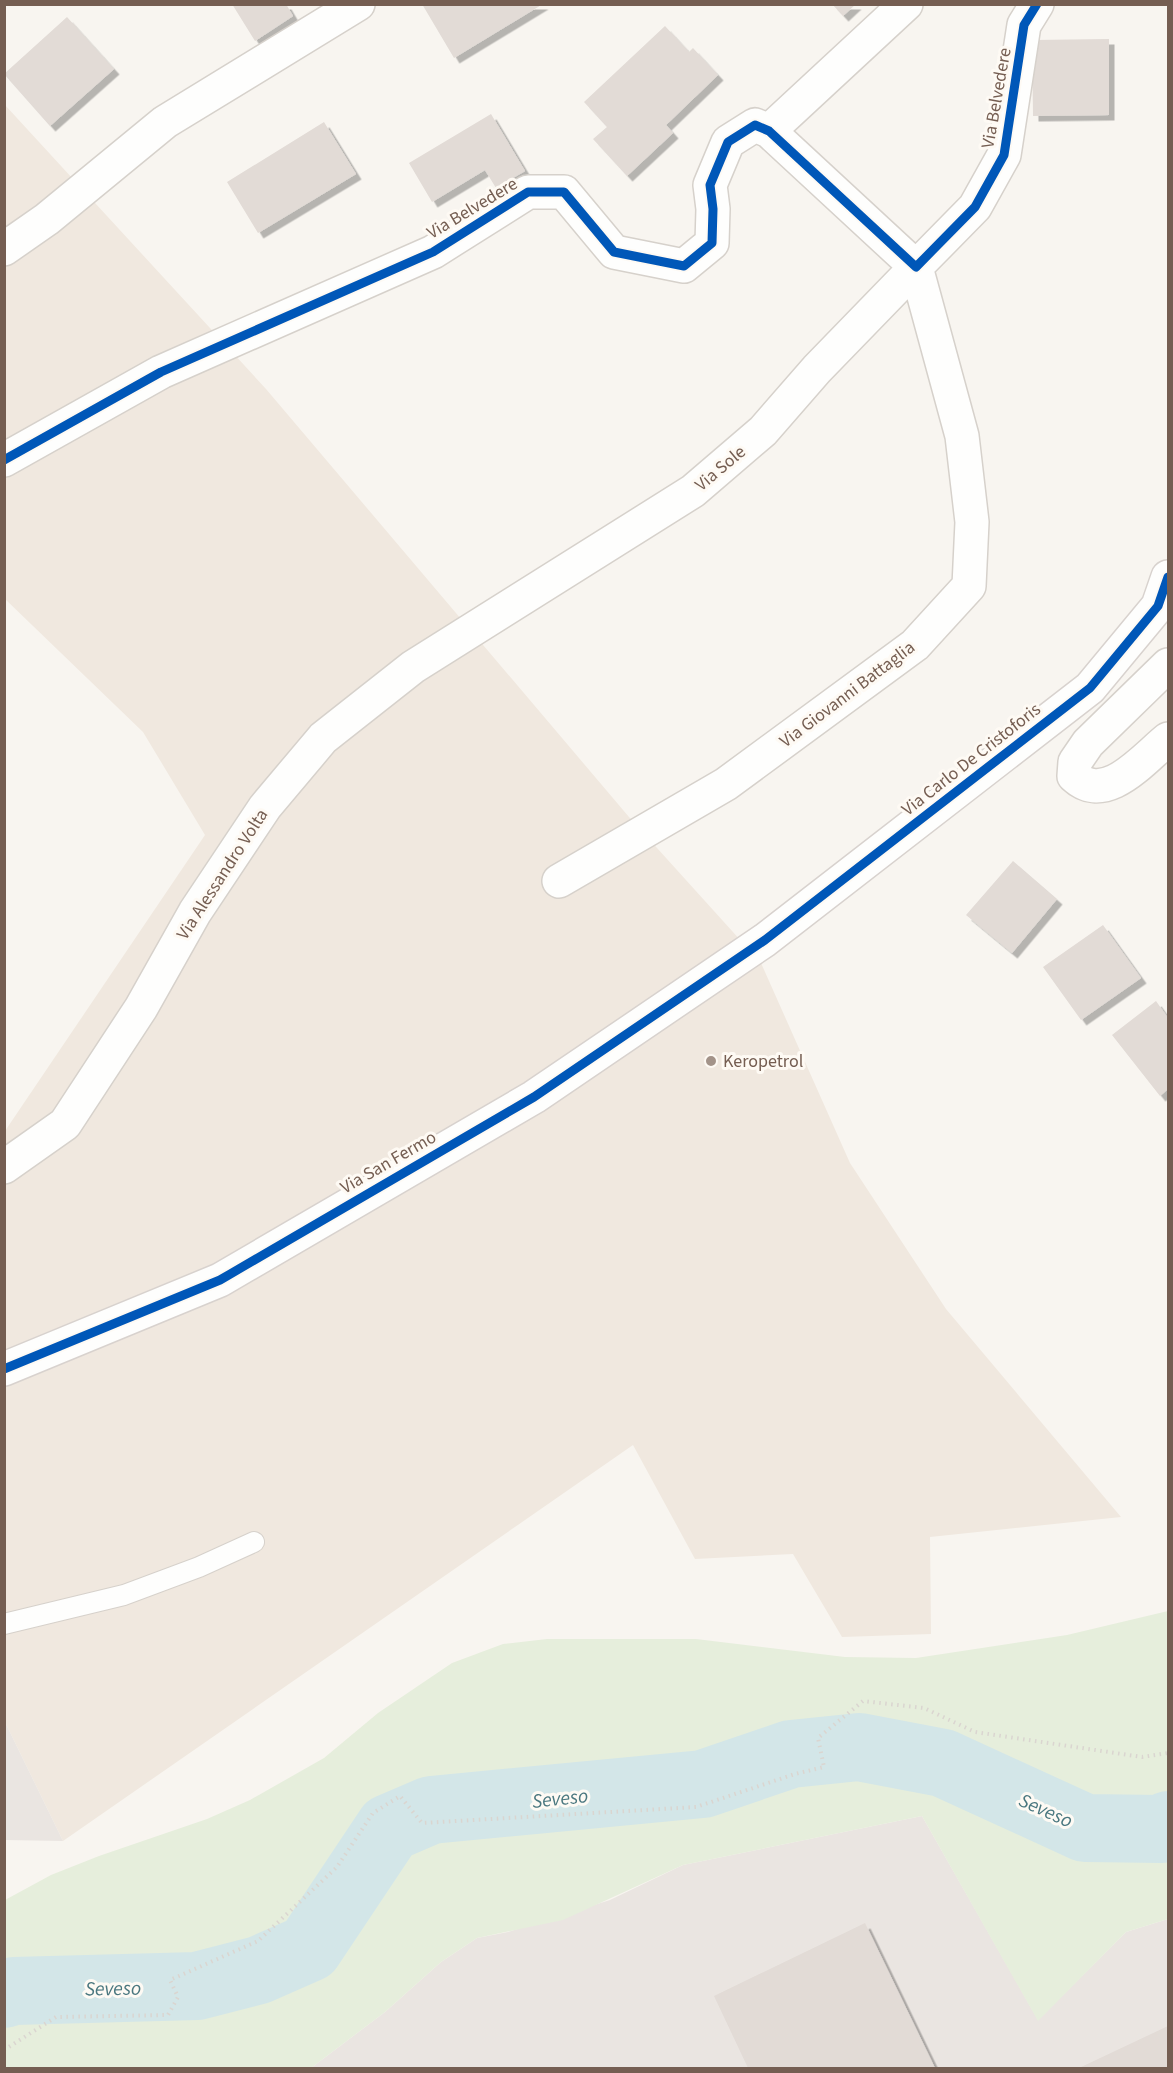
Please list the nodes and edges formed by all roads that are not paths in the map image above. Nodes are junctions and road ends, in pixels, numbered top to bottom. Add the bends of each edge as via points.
1 (358, 4) edge
2 (906, 4) edge
3 (1037, 4) edge
4 (769, 131) junction
5 (4, 249) edge
6 (916, 267) junction
7 (4, 460) edge
8 (1168, 577) edge
9 (486, 621) joint
10 (1168, 665) edge
11 (1168, 739) edge
12 (559, 881) dead end
13 (765, 940) joint
14 (4, 1167) edge
15 (4, 1369) edge
16 (254, 1542) dead end
17 (4, 1624) edge

1 - 5 street via 165,122
2 - 4 street
3 - 6 street, Via Belvedere via 1024,25 1004,155 975,207
4 - 6 street
4 - 7 street, Via Belvedere via 755,125 728,142 710,185 712,243 684,266 614,252 564,192 528,192 433,252 161,372
6 - 9 street, Via Sole via 817,369 764,431 693,491
6 - 12 street, Via Giovanni Battaglia via 962,436 972,522 969,586 915,645 726,784
8 - 13 street, Via Carlo De Cristoforis via 1158,606 1090,688
9 - 14 street, Via Alessandro Volta via 413,667 323,738 265,807 195,912 141,1008 65,1124
10 - 11 street via 1088,742 1075,762 1074,776 1083,785 1098,788 1115,782
13 - 15 street, Via San Fermo via 534,1097 220,1280
16 - 17 lane via 199,1568 124,1595

